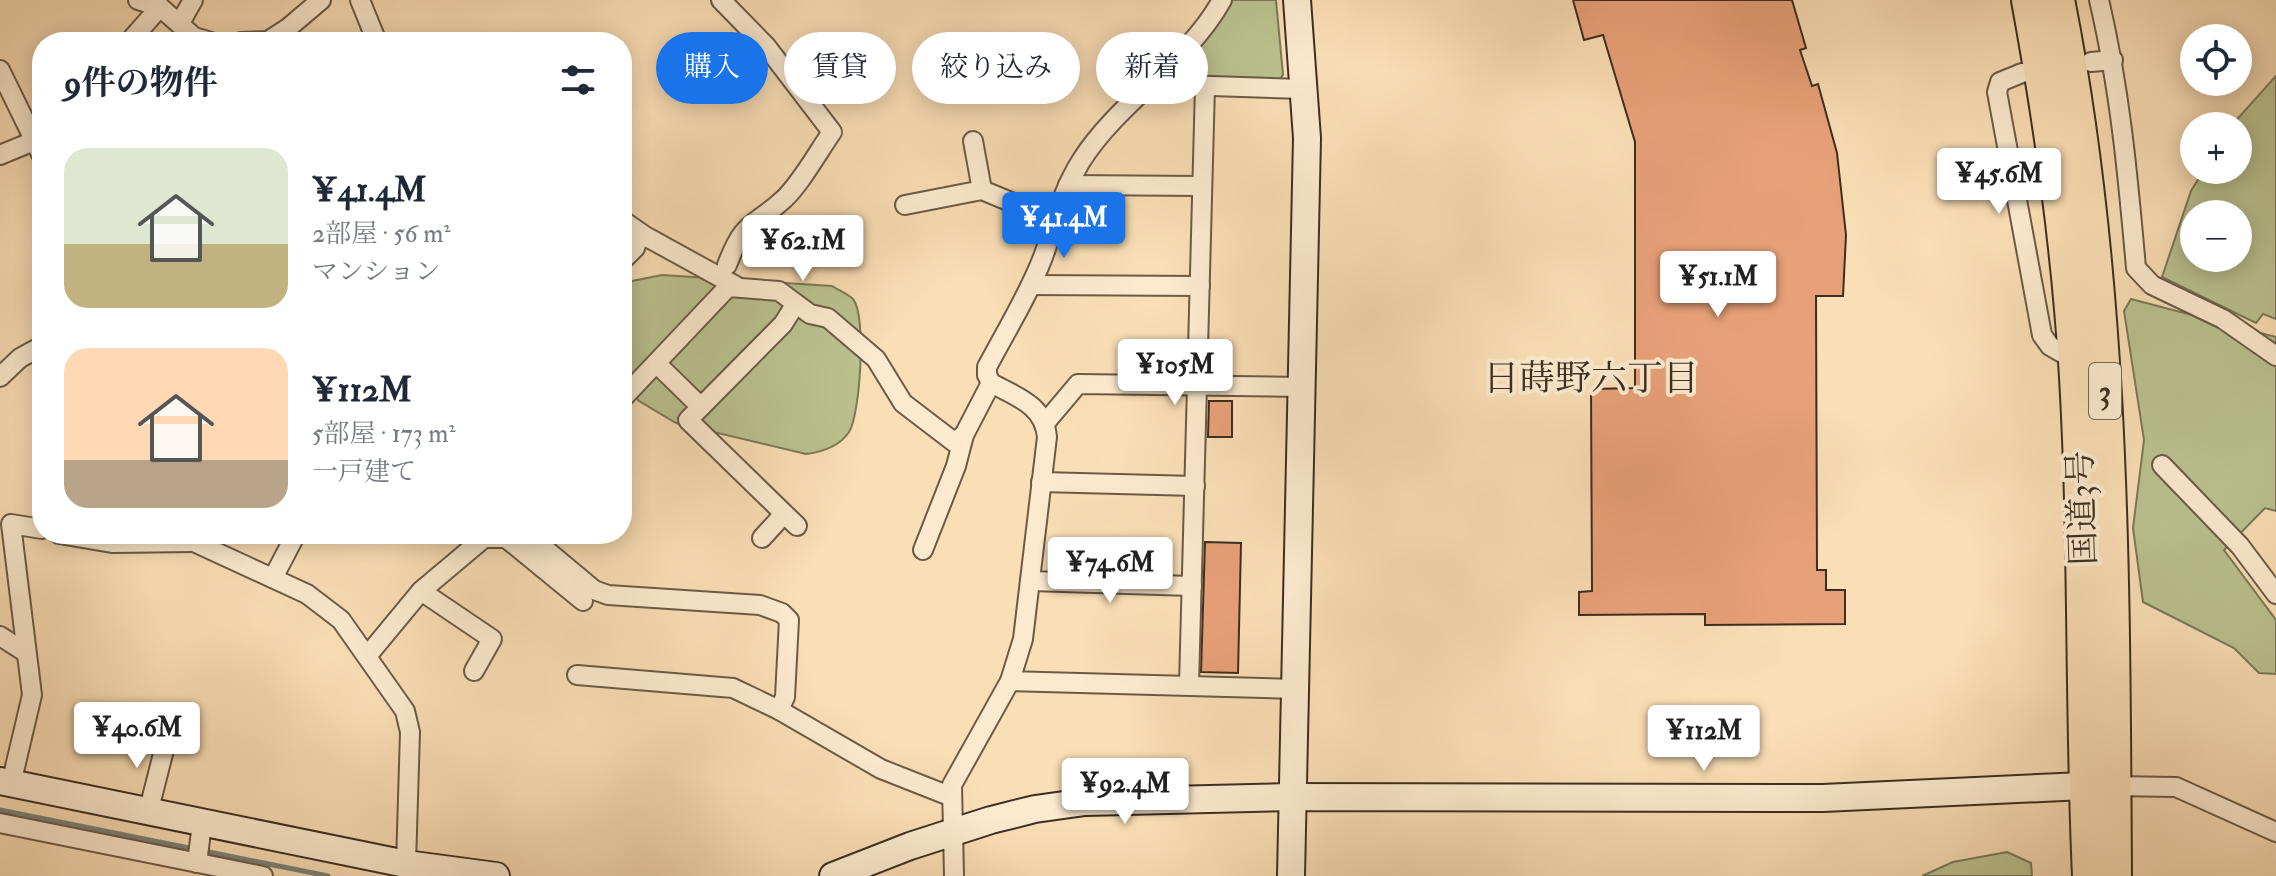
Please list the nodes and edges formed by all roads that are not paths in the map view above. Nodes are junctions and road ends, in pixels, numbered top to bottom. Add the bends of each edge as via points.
1 (138, 0) edge
2 (193, 0) edge
3 (321, 0) edge
4 (360, 0) edge
5 (721, 0) edge
6 (1222, 0) edge
7 (1297, 0) edge
8 (2029, 0) edge
9 (2057, 0) edge
10 (2099, 0) edge
11 (160, 7) junction
12 (180, 23) junction
13 (138, 32) edge
14 (189, 32) edge
15 (282, 32) edge
16 (373, 32) edge
17 (1198, 32) edge
18 (2113, 60) junction
19 (2091, 62) dead end
20 (2022, 73) dead end
21 (1, 76) edge
22 (1208, 86) edge
23 (1303, 89) junction
24 (1131, 104) edge
25 (1204, 104) edge
26 (32, 136) edge
27 (973, 141) dead end
28 (32, 148) edge
29 (0, 155) edge
30 (1068, 185) junction
31 (1202, 186) junction
32 (982, 190) junction
33 (905, 205) dead end
34 (1054, 220) junction
35 (632, 228) edge
36 (640, 234) junction
37 (632, 251) edge
38 (727, 265) dead end
39 (1031, 285) junction
40 (736, 286) junction
41 (1200, 286) junction
42 (795, 305) junction
43 (32, 351) edge
44 (2276, 356) edge
45 (2076, 361) junction
46 (657, 364) junction
47 (0, 377) edge
48 (991, 383) junction
49 (632, 386) edge
50 (1197, 387) junction
51 (1302, 387) junction
52 (701, 407) junction
53 (1046, 422) junction
54 (964, 435) junction
55 (2162, 465) dead end
56 (1041, 482) junction
57 (1195, 486) junction
58 (32, 527) edge
59 (762, 538) dead end
60 (204, 544) edge
61 (291, 544) edge
62 (477, 544) edge
63 (513, 544) edge
64 (539, 544) edge
65 (923, 550) dead end
66 (273, 578) junction
67 (1030, 581) junction
68 (1192, 586) junction
69 (421, 591) junction
70 (2276, 594) edge
71 (583, 601) dead end
72 (0, 636) edge
73 (25, 652) junction
74 (368, 655) junction
75 (474, 671) dead end
76 (577, 675) dead end
77 (1010, 681) junction
78 (1189, 685) junction
79 (1296, 689) junction
80 (779, 710) junction
81 (167, 738) dead end
82 (5, 782) edge
83 (2100, 785) junction
84 (952, 797) junction
85 (1292, 797) junction
86 (148, 813) junction
87 (0, 823) edge
88 (201, 832) junction
89 (954, 832) junction
90 (2276, 832) edge
91 (197, 862) junction
92 (406, 864) junction
93 (255, 875) edge
94 (496, 876) edge
95 (833, 876) edge
96 (954, 876) edge
97 (1291, 876) edge
98 (2090, 876) edge
99 (2114, 876) edge

1 - 11 street
2 - 12 street
3 - 15 street
4 - 16 street
5 - 38 street via 766,46 832,132 785,198 737,238
6 - 17 street
7 - 23 street
8 - 45 highway, 国道3号 / 3 via 2059,184
9 - 83 highway, 国道3号 / 3 via 2086,182 2104,362 2111,542
10 - 18 street
11 - 12 street
11 - 13 street
12 - 14 street
18 - 19 street
18 - 44 street via 2136,268 2166,293 2223,319
20 - 45 street via 2000,82 1997,92 2042,335
21 - 26 street
22 - 23 street
23 - 51 street via 1307,138
24 - 30 street via 1106,128
25 - 31 street
27 - 32 street
28 - 29 street
30 - 31 street
30 - 34 street
31 - 41 street
32 - 33 street
32 - 34 street
34 - 39 street
35 - 36 street
36 - 37 street
36 - 40 street
39 - 41 street
39 - 48 street via 987,367
40 - 42 street via 779,291
40 - 46 street via 728,287
41 - 50 street
42 - 52 street via 783,324
42 - 54 street via 828,318 876,359 903,403 933,427 954,442
43 - 47 street
45 - 83 highway, 国道3号 / 3
46 - 49 street
46 - 52 street
48 - 53 street via 1030,405
48 - 54 street
50 - 51 street
50 - 53 street via 1078,384
50 - 57 street
51 - 79 street
52 - 59 street via 688,420 791,520
53 - 56 street
54 - 65 street
55 - 70 street via 2240,546
56 - 57 street
56 - 67 street
57 - 68 street
58 - 73 street via 11,524
60 - 66 street
61 - 66 street
62 - 69 street
63 - 71 street
64 - 80 street via 594,590 608,595 760,605 782,613 789,620 785,697
66 - 74 street via 307,594 341,620
67 - 68 street
67 - 77 street via 1023,639
68 - 78 street
69 - 74 street
69 - 75 street via 492,639
72 - 73 street
73 - 82 street via 32,695
74 - 92 street via 405,711 410,732
76 - 80 street via 733,688
77 - 78 street
77 - 84 street via 959,768
78 - 79 street
79 - 85 street
80 - 84 street via 881,769
81 - 86 street
82 - 86 street
83 - 85 street via 1823,798
83 - 90 street via 2176,787
83 - 98 highway, 国道3号 / 3
83 - 99 highway, 国道3号 / 3
84 - 89 street
85 - 89 street via 1085,802 1035,809
85 - 97 street
86 - 88 street
87 - 91 street
88 - 91 street
88 - 92 street
89 - 95 street
89 - 96 street
91 - 93 street
92 - 94 street

